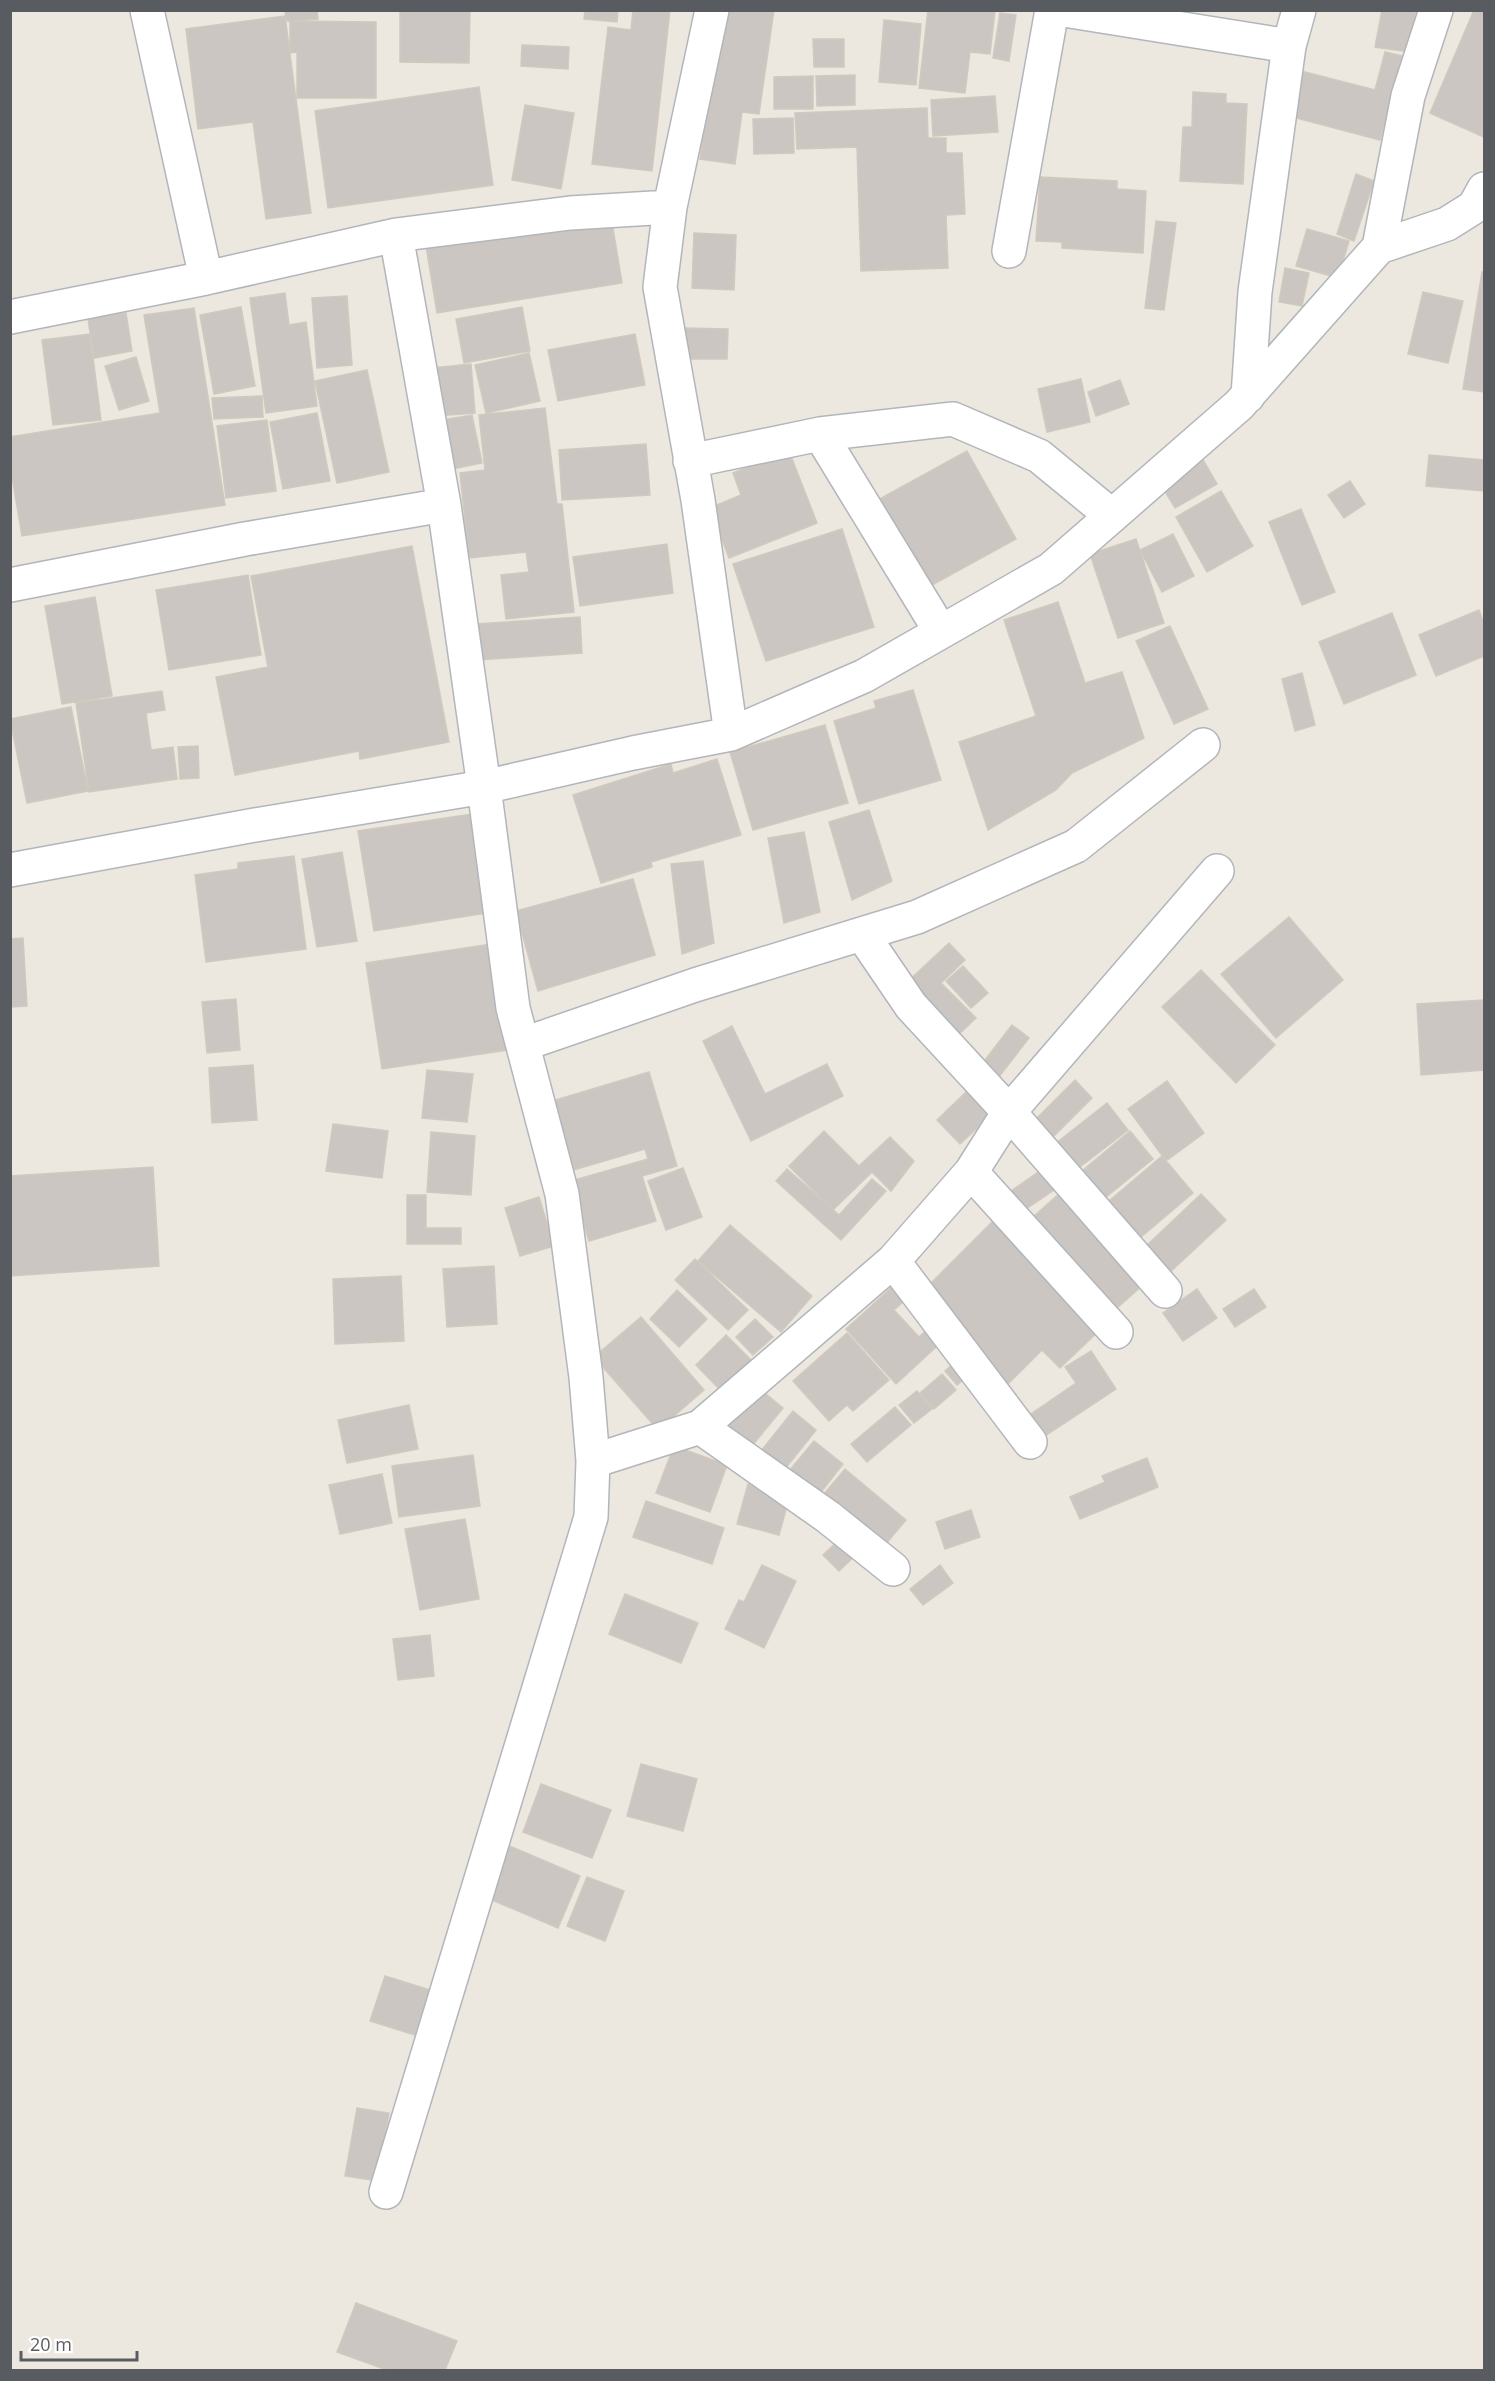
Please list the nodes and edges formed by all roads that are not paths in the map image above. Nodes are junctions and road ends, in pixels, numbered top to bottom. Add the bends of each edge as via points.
1 (147, 10) edge
2 (712, 10) edge
3 (1052, 10) edge
4 (1064, 10) edge
5 (1299, 10) edge
6 (1436, 10) edge
7 (1108, 14) edge
8 (1289, 46) junction
9 (1485, 189) edge
10 (670, 207) junction
11 (396, 235) junction
12 (1379, 247) junction
13 (1009, 251) dead end
14 (206, 278) junction
15 (10, 317) edge
16 (1248, 396) junction
17 (819, 434) junction
18 (690, 461) junction
19 (444, 505) junction
20 (1112, 516) junction
21 (10, 585) edge
22 (941, 632) junction
23 (731, 734) junction
24 (1203, 745) dead end
25 (484, 788) junction
26 (10, 870) edge
27 (1217, 871) dead end
28 (862, 934) junction
29 (524, 1044) junction
30 (1010, 1112) junction
31 (971, 1172) junction
32 (893, 1261) junction
33 (1165, 1291) dead end
34 (1116, 1332) dead end
35 (700, 1428) junction
36 (1030, 1442) dead end
37 (593, 1461) junction
38 (893, 1569) dead end
39 (386, 2192) dead end

1 - 14 street
2 - 10 street
3 - 13 street
4 - 7 street
5 - 8 street
6 - 12 street via 1408,96
7 - 8 street
8 - 16 street via 1255,292
9 - 12 street via 1474,207 1447,224
10 - 11 street via 570,213
10 - 18 street via 660,286
11 - 14 street
11 - 19 street
12 - 16 street
14 - 15 street
16 - 20 street
17 - 18 street
17 - 20 street via 953,419 1039,456
17 - 22 street
18 - 23 street
19 - 21 street
19 - 25 street
20 - 22 street via 1051,569
22 - 23 street via 864,676
23 - 25 street
24 - 28 street via 1076,846 917,917
25 - 26 street
25 - 29 street via 513,1008
27 - 30 street
28 - 29 street via 695,985
28 - 30 street via 911,1006
29 - 37 street via 562,1194
30 - 31 street
30 - 33 street
31 - 32 street
31 - 34 street
32 - 35 street
32 - 36 street
35 - 37 street
35 - 38 street via 828,1516
37 - 39 street via 587,1536

